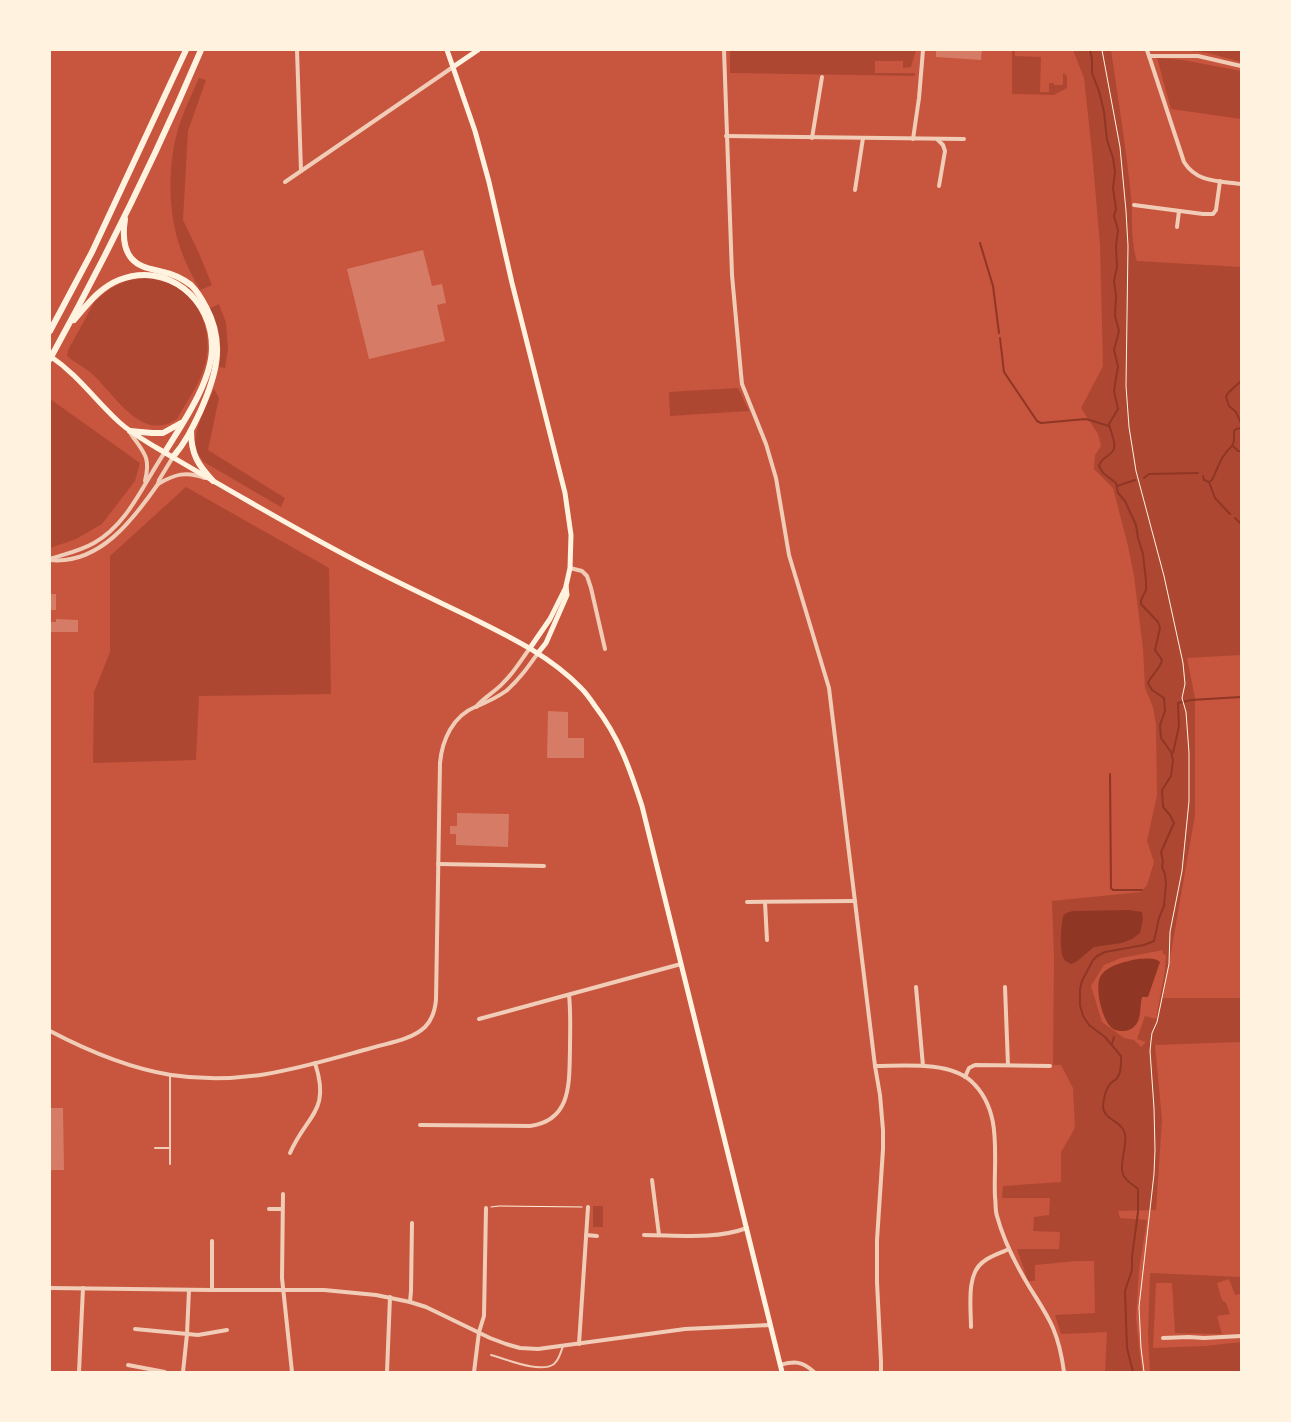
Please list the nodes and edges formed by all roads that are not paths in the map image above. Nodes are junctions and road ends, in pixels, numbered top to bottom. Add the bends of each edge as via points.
1 (186, 50) edge
2 (201, 50) edge
3 (297, 50) edge
4 (446, 50) edge
5 (478, 50) edge
6 (724, 50) edge
7 (923, 50) edge
8 (1147, 50) edge
9 (1149, 56) junction
10 (1241, 66) edge
11 (453, 67) junction
12 (822, 77) dead end
13 (726, 136) junction
14 (812, 138) junction
15 (863, 138) junction
16 (913, 139) junction
17 (936, 139) junction
18 (964, 139) dead end
19 (301, 171) junction
20 (1220, 181) junction
21 (284, 182) dead end
22 (1241, 184) edge
23 (939, 186) dead end
24 (855, 190) dead end
25 (1134, 205) dead end
26 (126, 211) junction
27 (1179, 211) junction
28 (1177, 227) dead end
29 (66, 329) junction
30 (50, 331) edge
31 (50, 358) edge
32 (182, 422) junction
33 (191, 430) junction
34 (130, 431) junction
35 (165, 452) junction
36 (173, 457) junction
37 (213, 481) junction
38 (158, 484) junction
39 (144, 486) junction
40 (50, 560) edge
41 (570, 568) junction
42 (566, 586) junction
43 (530, 648) junction
44 (605, 648) dead end
45 (538, 653) junction
46 (476, 707) junction
47 (438, 864) junction
48 (544, 866) dead end
49 (855, 901) junction
50 (747, 902) dead end
51 (765, 902) junction
52 (767, 940) dead end
53 (681, 964) junction
54 (916, 987) dead end
55 (1005, 987) dead end
56 (569, 995) junction
57 (479, 1019) dead end
58 (50, 1031) edge
59 (315, 1063) junction
60 (1008, 1065) junction
61 (875, 1066) junction
62 (923, 1066) junction
63 (1050, 1066) dead end
64 (170, 1075) junction
65 (965, 1077) junction
66 (420, 1125) dead end
67 (155, 1148) dead end
68 (169, 1148) junction
69 (290, 1153) dead end
70 (170, 1164) dead end
71 (652, 1180) dead end
72 (283, 1194) dead end
73 (588, 1207) road end
74 (486, 1208) road end
75 (269, 1209) dead end
76 (282, 1209) junction
77 (412, 1223) dead end
78 (747, 1228) junction
79 (586, 1235) junction
80 (644, 1235) dead end
81 (658, 1235) junction
82 (596, 1236) dead end
83 (212, 1241) dead end
84 (1009, 1249) junction
85 (50, 1288) edge
86 (84, 1288) junction
87 (189, 1290) junction
88 (212, 1290) junction
89 (283, 1290) junction
90 (390, 1297) junction
91 (410, 1302) junction
92 (770, 1325) junction
93 (971, 1327) dead end
94 (135, 1329) dead end
95 (227, 1330) dead end
96 (479, 1332) junction
97 (187, 1334) junction
98 (1241, 1336) edge
99 (1163, 1338) dead end
100 (579, 1344) junction
101 (563, 1346) junction
102 (491, 1355) dead end
103 (128, 1365) dead end
104 (780, 1365) junction
105 (79, 1372) edge
106 (165, 1372) edge
107 (183, 1372) edge
108 (292, 1372) edge
109 (387, 1372) edge
110 (474, 1372) edge
111 (782, 1372) edge
112 (814, 1372) edge
113 (881, 1372) edge
114 (1064, 1372) edge

1 - 30 highway via 92,252
2 - 26 highway
3 - 19 street
4 - 11 main road
5 - 11 main road
6 - 13 street
7 - 16 street
8 - 9 street
9 - 10 street via 1198,56
9 - 20 street via 1184,162 1201,178
11 - 19 street
11 - 41 main road via 489,182 565,493 571,534
12 - 14 street
13 - 14 street
13 - 49 street via 732,274 742,384 774,469 789,555 829,688
14 - 15 street
15 - 16 street
15 - 24 street
16 - 17 street
17 - 18 street
17 - 23 street via 945,151
19 - 21 street
20 - 22 street
20 - 27 street via 1213,214
25 - 27 street
26 - 29 highway
26 - 33 highway via 124,236 132,259 140,265 178,277 191,286 214,325 218,347 216,368
27 - 28 street
29 - 31 highway
29 - 32 highway via 93,298 128,277 157,276 187,290 205,316 212,348 206,378
31 - 34 main road via 64,366
32 - 34 highway via 163,433
32 - 35 highway
33 - 36 highway
33 - 37 highway via 196,458
34 - 35 main road
34 - 39 street via 148,459
35 - 36 main road
35 - 39 street
36 - 37 main road
36 - 38 street
37 - 38 street via 182,474
37 - 43 main road via 368,567
38 - 40 street via 132,519 106,543 72,559
39 - 40 street via 125,515 102,537
41 - 42 main road
41 - 44 street via 587,576
42 - 43 main road via 550,619
42 - 45 main road via 563,606
43 - 45 main road
43 - 46 street via 504,682
45 - 46 street via 511,686 493,700
45 - 53 main road via 582,688 618,742 642,806
46 - 47 street via 454,725 442,746
47 - 48 street
47 - 59 street via 436,1000 429,1022 412,1036
49 - 51 street
49 - 61 street
50 - 51 street
51 - 52 street
53 - 56 street
53 - 78 main road
54 - 62 street
55 - 60 street
56 - 57 street
56 - 66 street via 569,1088 554,1116 530,1126
58 - 64 street via 113,1060
59 - 64 street via 246,1077 211,1079
59 - 69 street via 321,1083 318,1108
60 - 63 street
60 - 65 street via 975,1065 969,1068
61 - 62 street
61 - 113 street via 883,1130 876,1240
62 - 65 street
64 - 68 lane
65 - 84 street via 981,1093 992,1117 996,1214
67 - 68 lane
68 - 70 lane
71 - 81 street
72 - 76 street
73 - 79 street
74 - 96 street via 484,1316
75 - 76 street
76 - 89 street
77 - 91 street
78 - 81 street via 718,1235
78 - 92 main road
79 - 82 street
79 - 100 street
80 - 81 street
83 - 88 street
84 - 93 street via 983,1262 976,1270 972,1282
84 - 114 street via 1052,1325
85 - 86 street
86 - 87 street
86 - 105 street
87 - 88 street
87 - 97 street
88 - 89 street
89 - 90 street via 342,1291
89 - 108 street
90 - 91 street
90 - 109 street
91 - 96 street
92 - 100 street via 685,1329
92 - 104 main road
94 - 97 street
95 - 97 street
96 - 101 street via 520,1348
96 - 110 street
97 - 107 street
98 - 99 street
100 - 101 street
101 - 102 lane via 557,1361 546,1367 529,1366
103 - 106 street
104 - 111 main road
104 - 112 street via 799,1362

